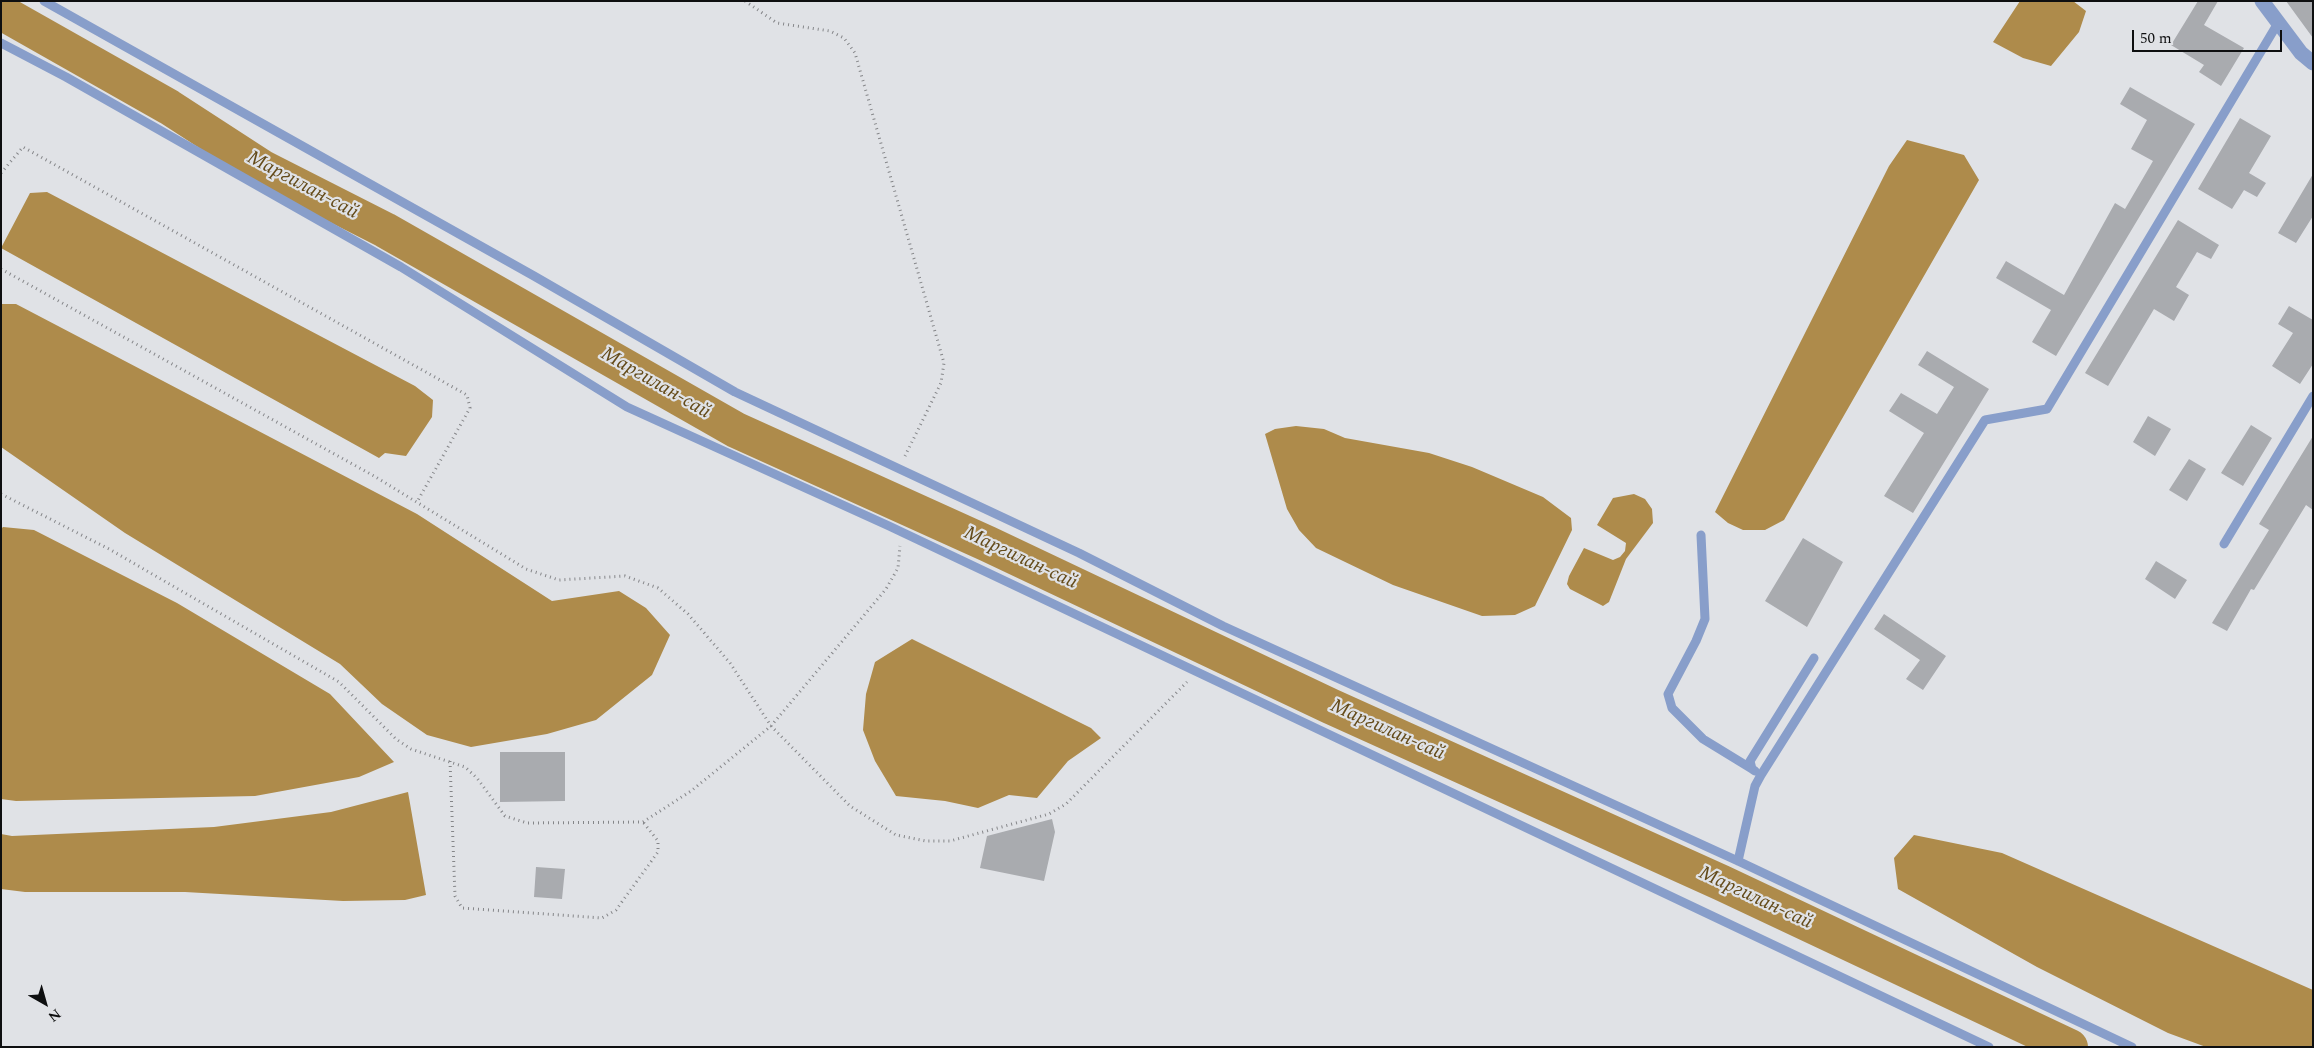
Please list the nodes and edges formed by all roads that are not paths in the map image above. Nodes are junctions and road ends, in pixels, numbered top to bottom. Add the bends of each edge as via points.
1 (44, 1) edge
2 (2262, 1) edge
3 (2278, 22) junction
4 (1, 44) edge
5 (2313, 63) edge
6 (2313, 396) edge
7 (1701, 535) dead end
8 (2224, 544) dead end
9 (1814, 658) dead end
10 (1752, 769) junction
11 (1761, 774) junction
12 (1738, 861) junction
13 (1989, 1047) edge
14 (2132, 1047) edge

1 - 12 lane via 735,392 900,467 1223,626
2 - 3 street
3 - 5 street via 2301,53
3 - 11 lane via 2048,409 1985,420
4 - 13 lane via 66,76 402,267 627,406 1198,671
6 - 8 lane
7 - 10 lane via 1705,619 1668,694 1672,708 1703,740
9 - 10 lane via 1750,761
10 - 11 lane
11 - 12 lane via 1755,786
12 - 14 lane

